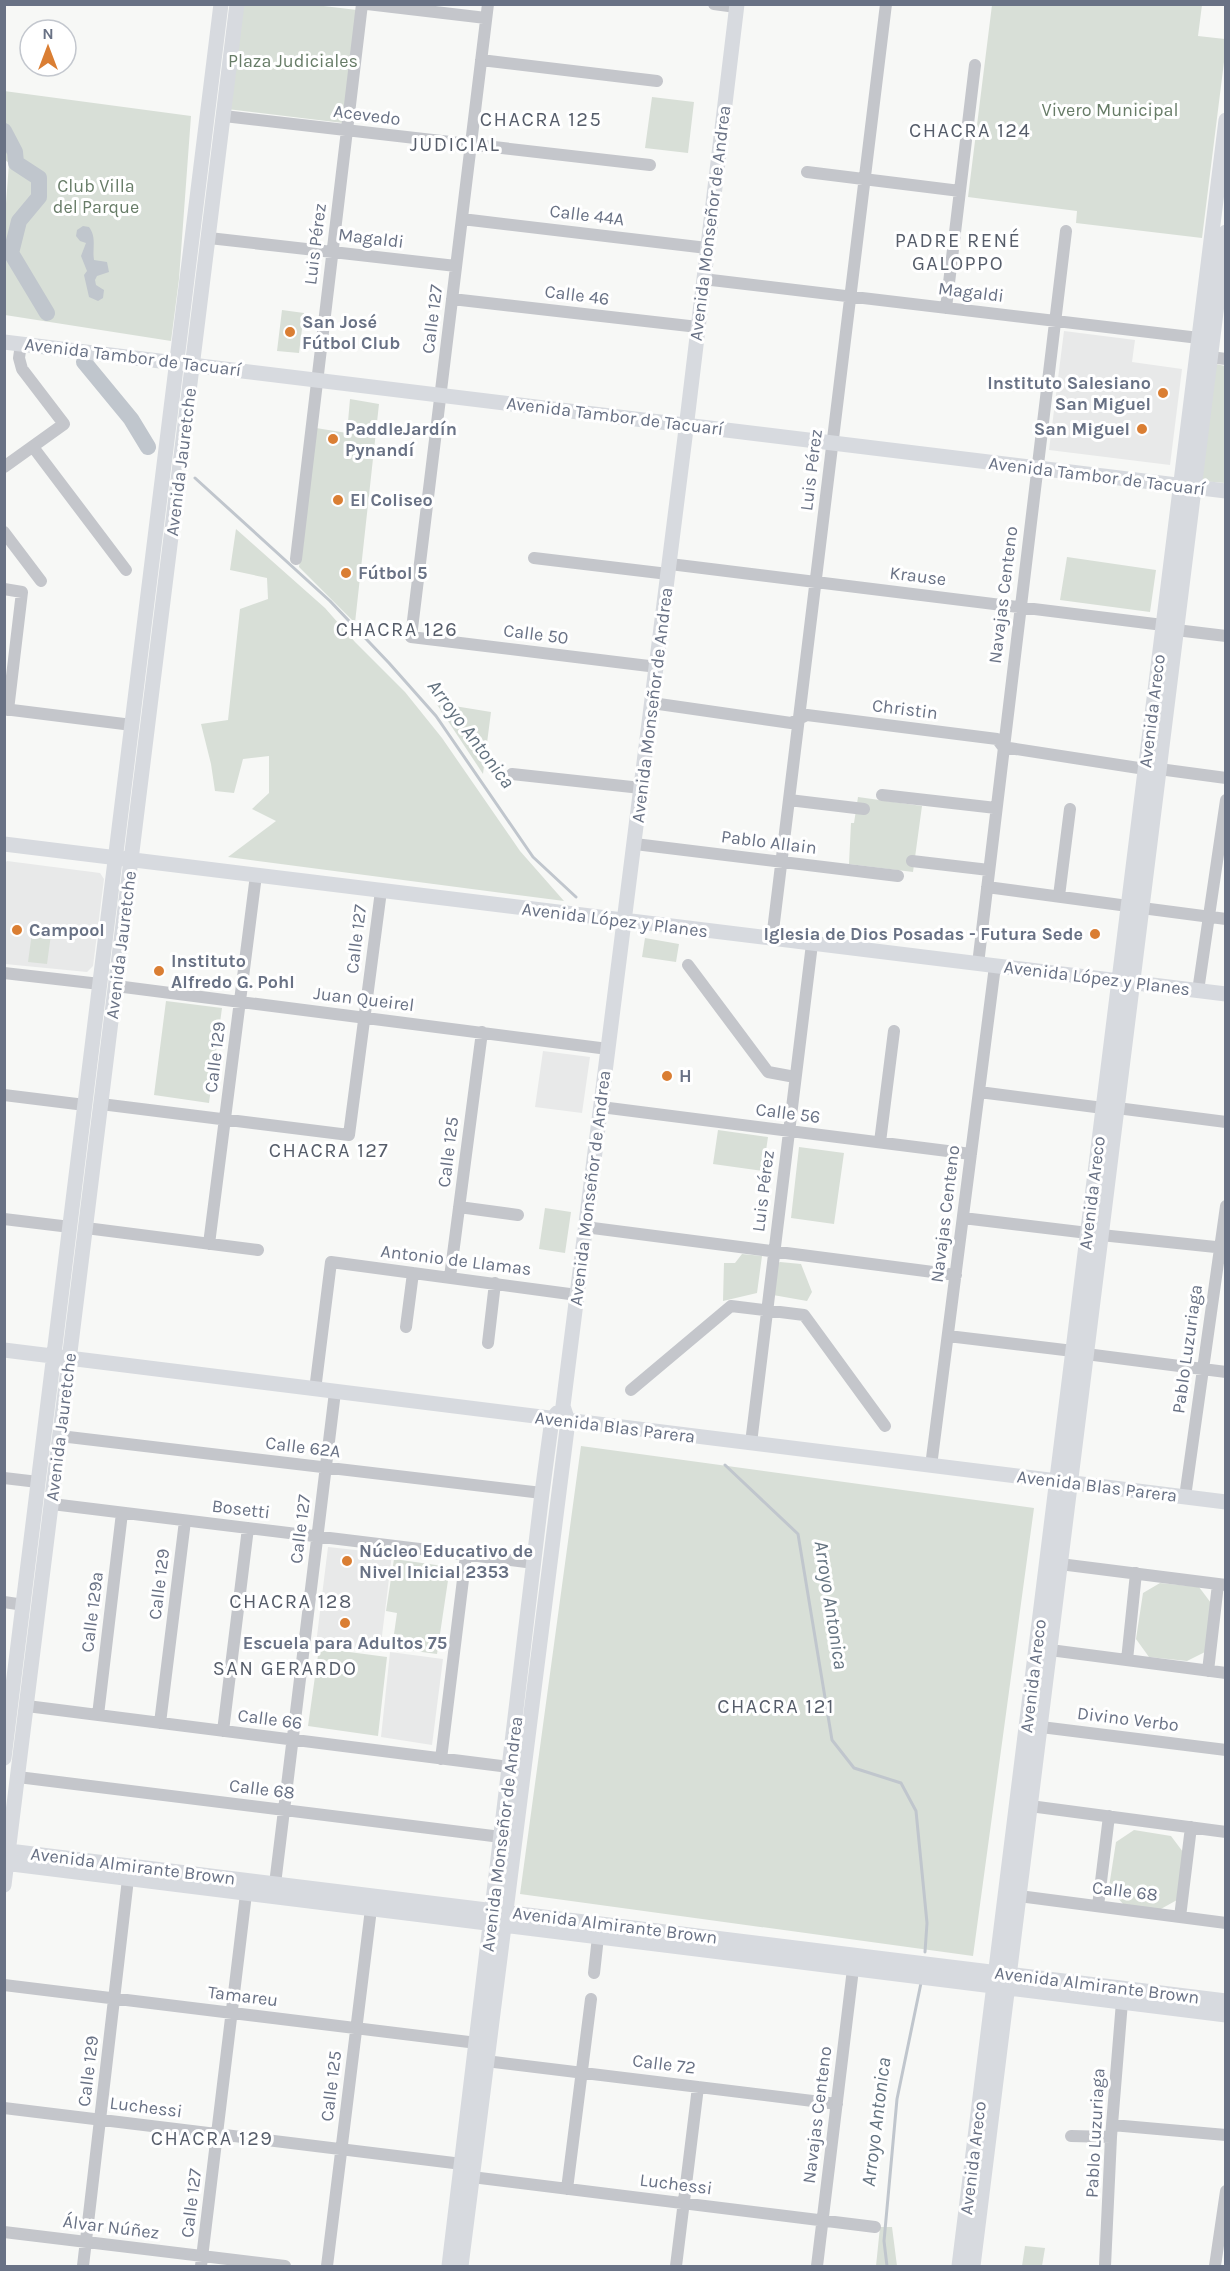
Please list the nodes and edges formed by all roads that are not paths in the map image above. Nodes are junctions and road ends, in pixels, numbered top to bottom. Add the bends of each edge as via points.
1 (221, 4) edge
2 (237, 4) edge
3 (362, 4) edge
4 (368, 4) edge
5 (488, 4) edge
6 (714, 4) edge
7 (886, 4) edge
8 (736, 6) edge
9 (486, 18) junction
10 (481, 60) junction
11 (975, 64) dead end
12 (657, 81) dead end
13 (224, 116) junction
14 (1226, 120) edge
15 (347, 130) junction
16 (471, 145) junction
17 (650, 165) dead end
18 (807, 172) dead end
19 (865, 179) junction
20 (960, 191) junction
21 (462, 219) junction
22 (1066, 231) dead end
23 (1226, 232) edge
24 (209, 237) junction
25 (1225, 238) edge
26 (707, 248) junction
27 (333, 252) junction
28 (456, 266) junction
29 (703, 279) junction
30 (851, 296) junction
31 (452, 299) junction
32 (946, 308) junction
33 (1055, 321) junction
34 (698, 327) junction
35 (1198, 338) junction
36 (4, 342) edge
37 (21, 344) junction
38 (1218, 358) edge
39 (176, 361) junction
40 (193, 363) junction
41 (318, 379) junction
42 (441, 394) junction
43 (687, 425) junction
44 (833, 444) junction
45 (33, 447) junction
46 (6, 463) edge
47 (1037, 469) junction
48 (1187, 487) junction
49 (1226, 491) edge
50 (4, 532) edge
51 (534, 558) dead end
52 (296, 559) dead end
53 (669, 569) junction
54 (126, 570) dead end
55 (41, 581) dead end
56 (816, 582) junction
57 (4, 590) edge
58 (1020, 607) junction
59 (1170, 627) junction
60 (1226, 636) edge
61 (411, 637) joint
62 (657, 667) junction
63 (652, 703) junction
64 (6, 709) edge
65 (799, 718) junction
66 (132, 725) junction
67 (1003, 747) junction
68 (1152, 769) junction
69 (512, 774) dead end
70 (1226, 778) edge
71 (641, 788) junction
72 (882, 795) dead end
73 (789, 800) junction
74 (1226, 800) edge
75 (996, 808) junction
76 (864, 809) dead end
77 (1070, 809) dead end
78 (4, 844) edge
79 (634, 844) junction
80 (116, 858) junction
81 (132, 860) junction
82 (912, 861) dead end
83 (782, 862) junction
84 (989, 870) junction
85 (256, 875) junction
86 (898, 876) dead end
87 (987, 887) junction
88 (381, 891) junction
89 (1059, 897) junction
90 (1135, 907) junction
91 (1208, 917) junction
92 (1226, 919) edge
93 (625, 921) junction
94 (772, 939) junction
95 (812, 944) junction
96 (978, 964) junction
97 (688, 965) dead end
98 (995, 966) junction
99 (4, 973) edge
100 (1126, 982) junction
101 (100, 984) junction
102 (116, 986) junction
103 (1198, 991) junction
104 (1226, 994) edge
105 (240, 1002) junction
106 (364, 1018) junction
107 (482, 1032) junction
108 (894, 1032) dead end
109 (608, 1049) junction
110 (795, 1077) junction
111 (979, 1092) junction
112 (4, 1095) edge
113 (101, 1104) junction
114 (85, 1105) junction
115 (601, 1107) junction
116 (1110, 1108) junction
117 (225, 1120) junction
118 (1226, 1122) edge
119 (789, 1131) junction
120 (880, 1142) junction
121 (971, 1154) junction
122 (1226, 1206) edge
123 (459, 1207) junction
124 (518, 1215) dead end
125 (963, 1218) junction
126 (4, 1219) edge
127 (70, 1227) junction
128 (585, 1227) junction
129 (86, 1228) junction
130 (1094, 1234) junction
131 (209, 1244) junction
132 (1223, 1248) edge
133 (258, 1250) dead end
134 (774, 1252) junction
135 (413, 1273) junction
136 (956, 1275) junction
137 (450, 1277) junction
138 (495, 1283) junction
139 (577, 1295) junction
140 (767, 1309) junction
141 (406, 1327) dead end
142 (948, 1336) junction
143 (488, 1343) dead end
144 (4, 1350) edge
145 (1079, 1353) junction
146 (54, 1356) junction
147 (70, 1359) junction
148 (1203, 1369) junction
149 (1226, 1372) edge
150 (315, 1389) junction
151 (631, 1390) dead end
152 (335, 1392) junction
153 (561, 1415) junction
154 (885, 1426) dead end
155 (60, 1436) junction
156 (750, 1443) junction
157 (931, 1466) junction
158 (326, 1468) junction
159 (4, 1478) edge
160 (39, 1482) junction
161 (1064, 1482) junction
162 (542, 1493) junction
163 (1185, 1497) junction
164 (1226, 1502) edge
165 (52, 1504) junction
166 (122, 1513) junction
167 (185, 1521) junction
168 (248, 1528) junction
169 (317, 1537) junction
170 (466, 1555) junction
171 (534, 1563) junction
172 (1060, 1564) junction
173 (1136, 1573) junction
174 (1222, 1584) edge
175 (4, 1602) edge
176 (24, 1605) junction
177 (1050, 1650) junction
178 (1127, 1660) junction
179 (1208, 1671) junction
180 (1226, 1673) edge
181 (27, 1706) junction
182 (98, 1715) junction
183 (160, 1723) junction
184 (1033, 1726) junction
185 (6, 1727) edge
186 (223, 1731) junction
187 (292, 1740) junction
188 (1226, 1750) edge
189 (4, 1758) edge
190 (441, 1759) junction
191 (510, 1767) junction
192 (18, 1778) junction
193 (1030, 1806) junction
194 (284, 1810) junction
195 (1109, 1816) junction
196 (1191, 1827) junction
197 (1226, 1832) edge
198 (501, 1837) junction
199 (6, 1858) edge
200 (128, 1879) junction
201 (275, 1884) junction
202 (4, 1885) edge
203 (246, 1894) junction
204 (1019, 1896) junction
205 (1098, 1906) junction
206 (371, 1909) junction
207 (1180, 1917) junction
208 (497, 1918) junction
209 (1226, 1923) edge
210 (598, 1937) junction
211 (853, 1969) junction
212 (594, 1973) dead end
213 (1002, 1980) junction
214 (4, 1985) edge
215 (114, 1998) junction
216 (591, 1999) dead end
217 (1226, 2001) edge
218 (1122, 2002) junction
219 (231, 2013) junction
220 (1226, 2015) edge
221 (356, 2028) junction
222 (477, 2043) junction
223 (486, 2061) junction
224 (582, 2072) junction
225 (698, 2087) junction
226 (837, 2104) junction
227 (4, 2108) edge
228 (100, 2119) junction
229 (1111, 2131) junction
230 (217, 2134) junction
231 (1226, 2135) edge
232 (1071, 2136) dead end
233 (341, 2149) junction
234 (462, 2164) junction
235 (472, 2177) junction
236 (567, 2189) junction
237 (1226, 2191) edge
238 (683, 2203) junction
239 (822, 2220) junction
240 (875, 2227) dead end
241 (4, 2232) edge
242 (85, 2242) junction
243 (202, 2261) edge
244 (82, 2266) edge
245 (285, 2266) edge
246 (327, 2266) edge
247 (449, 2266) edge
248 (461, 2266) edge
249 (675, 2266) edge
250 (816, 2266) edge
251 (959, 2266) edge
252 (973, 2266) edge
253 (1105, 2266) edge
254 (1215, 2266) edge

1 - 39 main road, Avenida Jauretche
2 - 13 main road, Avenida Jauretche
3 - 15 street, Luis Pérez
4 - 9 street
5 - 9 street, Calle 127
6 - 8 street
7 - 19 street, Luis Pérez
8 - 26 main road, Avenida Monseñor de Andrea
9 - 10 street, Calle 127
10 - 12 street
10 - 16 street, Calle 127
11 - 20 street
13 - 15 street, Acevedo
13 - 24 main road, Avenida Jauretche
14 - 35 main road, Avenida Areco
15 - 16 street, Acevedo
15 - 27 street, Luis Pérez
16 - 17 street, Acevedo
16 - 21 street, Calle 127
18 - 19 street
19 - 20 street
19 - 30 street, Luis Pérez
20 - 32 street
21 - 26 street, Calle 44A
21 - 28 street, Calle 127
22 - 33 street, Navajas Centeno
23 - 25 main road, Avenida Areco
24 - 27 street, Magaldi
24 - 40 main road, Avenida Jauretche
25 - 38 main road, Avenida Areco
26 - 29 main road, Avenida Monseñor de Andrea
27 - 28 street, Magaldi
27 - 41 street, Luis Pérez
28 - 31 street, Calle 127
29 - 30 street, Magaldi
29 - 34 main road, Avenida Monseñor de Andrea
30 - 32 street, Magaldi
30 - 44 street, Luis Pérez
31 - 34 street, Calle 46
31 - 42 street, Calle 127
32 - 33 street, Magaldi
33 - 35 street, Magaldi
33 - 47 street, Navajas Centeno
34 - 43 main road, Avenida Monseñor de Andrea
35 - 48 main road, Avenida Areco
36 - 37 main road, Avenida Tambor de Tacuarí
37 - 39 main road, Avenida Tambor de Tacuarí
37 - 45 street via 22,369 64,424
38 - 48 main road, Avenida Areco
39 - 40 main road, Avenida Tambor de Tacuarí
39 - 66 main road, Avenida Jauretche
40 - 41 main road, Avenida Tambor de Tacuarí
40 - 81 main road, Avenida Jauretche
41 - 42 main road, Avenida Tambor de Tacuarí
41 - 52 street, Luis Pérez
42 - 43 main road, Avenida Tambor de Tacuarí
42 - 61 street, Calle 127
43 - 44 main road, Avenida Tambor de Tacuarí
43 - 53 main road, Avenida Monseñor de Andrea
44 - 47 main road, Avenida Tambor de Tacuarí
44 - 56 street, Luis Pérez
45 - 46 street
45 - 54 street
47 - 48 main road, Avenida Tambor de Tacuarí
47 - 58 street, Navajas Centeno
48 - 49 main road, Avenida Tambor de Tacuarí
48 - 59 main road, Avenida Areco
50 - 55 street
51 - 53 street, Krause
53 - 56 street, Krause
53 - 62 main road, Avenida Monseñor de Andrea
56 - 58 street, Krause
56 - 65 street, Luis Pérez
57 - 64 street via 22,591
58 - 59 street, Krause
58 - 67 street, Navajas Centeno
59 - 60 street, Krause
59 - 68 main road, Avenida Areco
61 - 62 street, Calle 50
62 - 63 main road, Avenida Monseñor de Andrea
63 - 65 street, Christin via 792,723
63 - 71 main road, Avenida Monseñor de Andrea
64 - 66 street
65 - 67 street, Christin via 807,715 997,739
65 - 73 street, Luis Pérez
66 - 80 main road, Avenida Jauretche
67 - 68 street, Christin
67 - 75 street, Navajas Centeno
68 - 70 street, Christin
68 - 90 main road, Avenida Areco
69 - 71 street
71 - 79 main road, Avenida Monseñor de Andrea
72 - 75 street
73 - 76 street
73 - 83 street, Luis Pérez
74 - 91 street
75 - 84 street, Navajas Centeno
77 - 89 street
78 - 80 main road, Avenida López y Planes
79 - 83 street, Pablo Allain
79 - 93 main road, Avenida Monseñor de Andrea
80 - 81 main road, Avenida López y Planes
80 - 101 main road, Avenida Jauretche
81 - 85 main road, Avenida López y Planes
81 - 102 main road, Avenida Jauretche
82 - 84 street
83 - 86 street, Pablo Allain
83 - 94 street, Luis Pérez
84 - 87 street, Navajas Centeno
85 - 88 main road, Avenida López y Planes
85 - 105 street, Calle 129
87 - 89 street
87 - 96 street, Navajas Centeno
88 - 93 main road, Avenida López y Planes
88 - 106 street, Calle 127
89 - 90 street
90 - 91 street
90 - 100 main road, Avenida Areco
91 - 92 street
91 - 103 street
93 - 94 main road, Avenida López y Planes
93 - 109 main road, Avenida Monseñor de Andrea
94 - 95 main road, Avenida López y Planes
95 - 96 main road, Avenida López y Planes
95 - 110 street, Luis Pérez
96 - 98 main road, Avenida López y Planes
97 - 110 street via 768,1072
98 - 100 main road, Avenida López y Planes
98 - 111 street, Navajas Centeno
99 - 101 street
100 - 103 main road, Avenida López y Planes
100 - 116 main road, Avenida Areco
101 - 114 main road, Avenida Jauretche
102 - 105 street, Juan Queirel
102 - 113 main road, Avenida Jauretche
103 - 104 main road, Avenida López y Planes
105 - 106 street, Juan Queirel
105 - 117 street, Calle 129
106 - 107 street, Juan Queirel
106 - 117 street, Calle 127 via 349,1135
107 - 109 street, Juan Queirel
107 - 123 street, Calle 125
108 - 120 street
109 - 115 main road, Avenida Monseñor de Andrea
110 - 119 street, Luis Pérez
111 - 116 street
111 - 121 street, Navajas Centeno
112 - 114 street
113 - 117 street
113 - 129 main road, Avenida Jauretche
114 - 127 main road, Avenida Jauretche
115 - 119 street, Calle 56
115 - 128 main road, Avenida Monseñor de Andrea
116 - 118 street
116 - 130 main road, Avenida Areco
117 - 131 street, Calle 129
119 - 120 street, Calle 56
119 - 134 street, Luis Pérez
120 - 121 street, Calle 56
121 - 125 street, Navajas Centeno
122 - 132 street, Pablo Luzuriaga
123 - 124 street
123 - 137 street, Calle 125
125 - 130 street
125 - 136 street, Navajas Centeno
126 - 127 street
127 - 146 main road, Avenida Jauretche
128 - 134 street
128 - 139 main road, Avenida Monseñor de Andrea
129 - 131 street
129 - 147 main road, Avenida Jauretche
130 - 132 street
130 - 145 main road, Avenida Areco
131 - 133 street
132 - 148 street, Pablo Luzuriaga
134 - 136 street
134 - 140 street, Luis Pérez
135 - 137 street, Antonio de Llamas
135 - 141 street
135 - 150 street, Antonio de Llamas via 331,1262
136 - 142 street, Navajas Centeno
137 - 138 street, Antonio de Llamas
138 - 139 street, Antonio de Llamas
138 - 143 street
139 - 153 main road, Avenida Monseñor de Andrea
140 - 151 street via 731,1306
140 - 154 street via 804,1315
140 - 156 street, Luis Pérez
142 - 145 street
142 - 157 street, Navajas Centeno
144 - 146 main road, Avenida Blas Parera
145 - 148 street
145 - 161 main road, Avenida Areco
146 - 147 main road, Avenida Blas Parera
146 - 160 main road, Avenida Jauretche
147 - 150 main road, Avenida Blas Parera
147 - 155 main road, Avenida Jauretche
148 - 149 street
148 - 163 street, Pablo Luzuriaga
150 - 152 main road, Avenida Blas Parera
152 - 153 main road, Avenida Blas Parera
152 - 158 street, Calle 127
153 - 156 main road, Avenida Blas Parera
153 - 162 main road, Avenida Monseñor de Andrea
153 - 208 main road, Avenida Monseñor de Andrea
155 - 158 street, Calle 62A
155 - 165 main road, Avenida Jauretche
156 - 157 main road, Avenida Blas Parera
157 - 161 main road, Avenida Blas Parera
158 - 162 street, Calle 62A
158 - 169 street, Calle 127
159 - 160 street
160 - 176 main road, Avenida Jauretche
161 - 163 main road, Avenida Blas Parera
161 - 172 main road, Avenida Areco
161 - 184 main road, Avenida Areco
162 - 171 main road, Avenida Monseñor de Andrea
163 - 164 main road, Avenida Blas Parera
165 - 166 street, Bosetti
165 - 181 main road, Avenida Jauretche
166 - 167 street, Bosetti
166 - 182 street, Calle 129a
167 - 168 street, Bosetti
167 - 183 street, Calle 129
168 - 169 street, Bosetti
168 - 186 street
169 - 170 street, Bosetti
169 - 187 street, Calle 127
170 - 171 street, Bosetti
170 - 190 street
171 - 191 main road, Avenida Monseñor de Andrea
172 - 173 street
172 - 177 main road, Avenida Areco
173 - 174 street
173 - 178 street
174 - 179 street
175 - 176 street
176 - 185 main road, Avenida Jauretche
177 - 178 street
177 - 184 main road, Avenida Areco
178 - 179 street
179 - 180 street
181 - 182 street, Calle 66
181 - 192 main road, Avenida Jauretche
182 - 183 street, Calle 66
183 - 186 street, Calle 66
184 - 188 street, Divino Verbo
184 - 193 main road, Avenida Areco
184 - 213 main road, Avenida Areco
185 - 189 main road, Avenida Jauretche
186 - 187 street, Calle 66
187 - 190 street, Calle 66
187 - 194 street, Calle 127
190 - 191 street, Calle 66
191 - 198 main road, Avenida Monseñor de Andrea
192 - 194 street, Calle 68
192 - 199 main road, Avenida Jauretche
193 - 195 street
193 - 204 main road, Avenida Areco
194 - 198 street, Calle 68
194 - 201 street, Calle 127
195 - 196 street
195 - 205 street
196 - 197 street
196 - 207 street
198 - 208 main road, Avenida Monseñor de Andrea
199 - 200 main road, Avenida Almirante Brown
199 - 201 main road, Avenida Almirante Brown
199 - 202 main road, Avenida Jauretche
200 - 203 main road, Avenida Almirante Brown
200 - 215 street, Calle 129
201 - 208 main road, Avenida Almirante Brown
203 - 206 main road, Avenida Almirante Brown
203 - 219 street, Calle 127
204 - 205 street, Calle 68
204 - 213 main road, Avenida Areco
205 - 207 street, Calle 68
206 - 208 main road, Avenida Almirante Brown
206 - 221 street, Calle 125
207 - 209 street, Calle 68
208 - 210 main road, Avenida Almirante Brown
208 - 213 main road, Avenida Almirante Brown
208 - 222 main road, Avenida Monseñor de Andrea
208 - 223 main road, Avenida Monseñor de Andrea
210 - 211 main road, Avenida Almirante Brown
210 - 212 street
211 - 213 main road, Avenida Almirante Brown
211 - 226 street, Navajas Centeno
213 - 217 main road, Avenida Almirante Brown
213 - 218 main road, Avenida Almirante Brown
213 - 251 main road, Avenida Areco
213 - 252 main road, Avenida Areco
214 - 215 street, Tamareu
215 - 219 street, Tamareu
215 - 228 street, Calle 129
216 - 224 street
218 - 220 main road, Avenida Almirante Brown
218 - 229 street, Pablo Luzuriaga
219 - 221 street, Tamareu
219 - 230 street, Calle 127
221 - 222 street, Tamareu
221 - 233 street, Calle 125
222 - 234 main road, Avenida Monseñor de Andrea
223 - 224 street, Calle 72
223 - 235 main road, Avenida Monseñor de Andrea
224 - 225 street, Calle 72
224 - 236 street
225 - 226 street, Calle 72
225 - 238 street
226 - 239 street, Navajas Centeno
227 - 228 street, Luchessi
228 - 230 street, Luchessi
228 - 242 street, Calle 129
229 - 231 street
229 - 232 street
229 - 253 street, Pablo Luzuriaga
230 - 233 street, Luchessi
230 - 243 street, Calle 127
233 - 234 street, Luchessi
233 - 246 street, Calle 125
234 - 247 main road, Avenida Monseñor de Andrea
235 - 236 street, Luchessi
235 - 248 main road, Avenida Monseñor de Andrea
236 - 238 street, Luchessi
237 - 254 street
238 - 239 street, Luchessi
238 - 249 street
239 - 240 street, Luchessi
239 - 250 street, Navajas Centeno
241 - 242 street, Álvar Núñez
242 - 243 street, Álvar Núñez
242 - 244 street, Calle 129
243 - 245 street, Álvar Núñez

